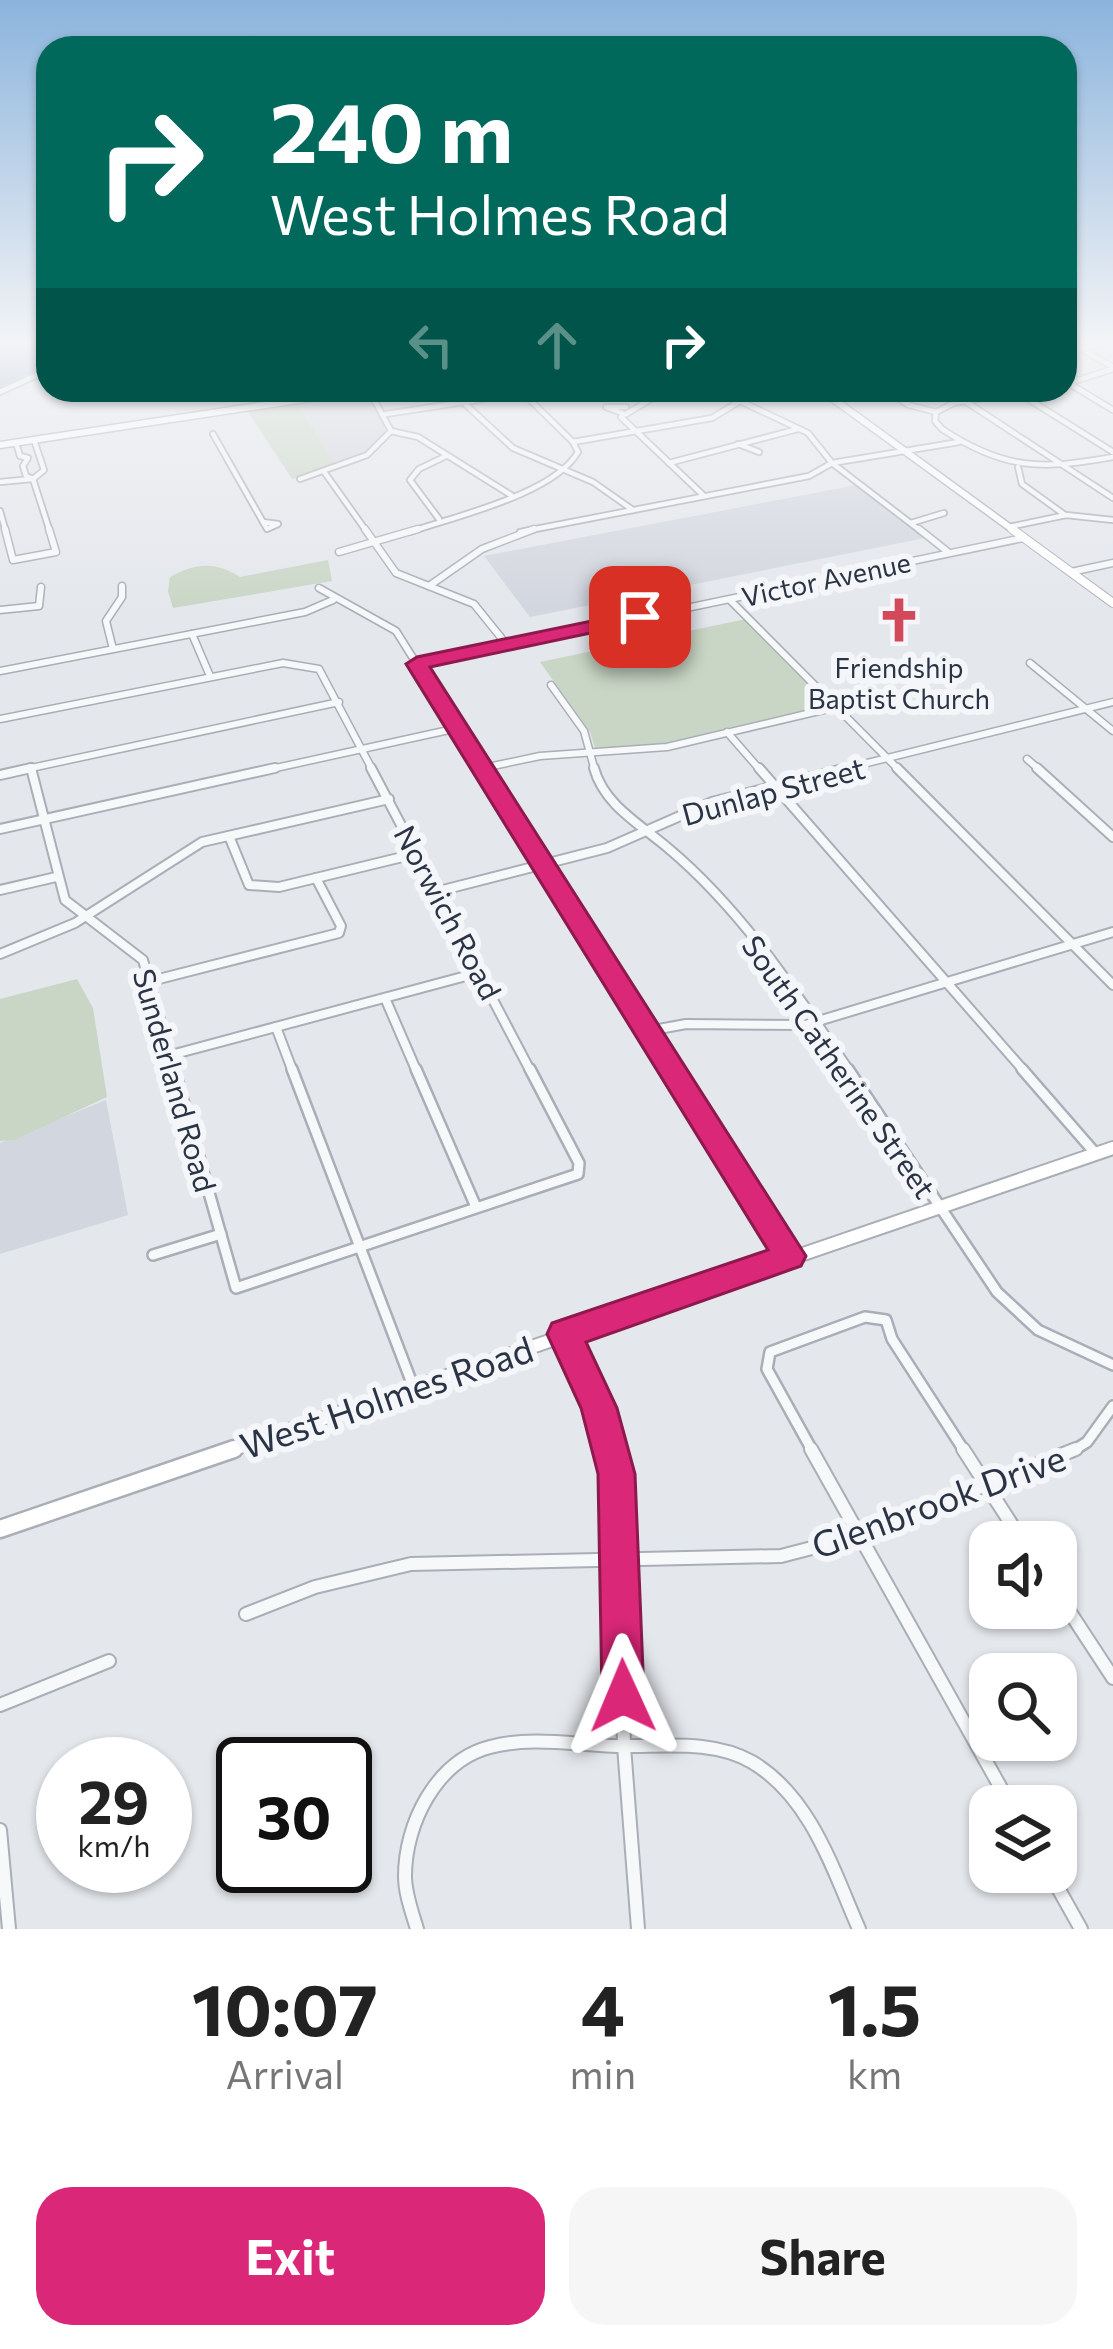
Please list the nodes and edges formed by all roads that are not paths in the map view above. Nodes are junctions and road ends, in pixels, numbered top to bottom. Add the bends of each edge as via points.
1 (88, 431) edge
2 (390, 431) edge
3 (395, 431) edge
4 (493, 431) edge
5 (562, 431) edge
6 (634, 431) joint
7 (787, 431) edge
8 (803, 431) edge
9 (878, 431) edge
10 (945, 431) edge
11 (1011, 431) edge
12 (1077, 431) edge
13 (213, 434) dead end
14 (34, 440) junction
15 (574, 442) junction
16 (959, 442) junction
17 (16, 443) junction
18 (736, 444) junction
19 (0, 445) edge
20 (905, 451) junction
21 (759, 452) dead end
22 (1113, 454) edge
23 (447, 456) junction
24 (669, 463) junction
25 (832, 464) junction
26 (1064, 466) junction
27 (1018, 467) junction
28 (566, 471) junction
29 (325, 473) junction
30 (33, 479) junction
31 (300, 479) dead end
32 (0, 482) edge
33 (1113, 489) edge
34 (1102, 491) junction
35 (512, 496) junction
36 (704, 496) junction
37 (1113, 498) edge
38 (633, 510) junction
39 (0, 511) edge
40 (944, 513) dead end
41 (1066, 515) junction
42 (439, 519) junction
43 (1113, 520) edge
44 (263, 522) dead end
45 (910, 523) junction
46 (1009, 527) junction
47 (1024, 538) junction
48 (375, 545) junction
49 (339, 552) dead end
50 (949, 553) junction
51 (1113, 563) edge
52 (1071, 572) junction
53 (41, 586) dead end
54 (122, 586) dead end
55 (429, 586) junction
56 (319, 588) dead end
57 (729, 599) junction
58 (334, 600) junction
59 (1113, 603) edge
60 (0, 610) edge
61 (192, 634) junction
62 (507, 645) junction
63 (113, 649) junction
64 (1030, 663) dead end
65 (417, 664) junction
66 (0, 671) edge
67 (211, 677) junction
68 (551, 685) dead end
69 (339, 702) junction
70 (1113, 702) edge
71 (837, 707) junction
72 (1086, 709) junction
73 (0, 719) edge
74 (458, 728) junction
75 (1113, 731) edge
76 (727, 733) junction
77 (364, 748) junction
78 (589, 753) junction
79 (888, 758) junction
80 (1027, 759) dead end
81 (31, 768) junction
82 (483, 768) junction
83 (0, 775) edge
84 (774, 786) junction
85 (389, 799) junction
86 (43, 820) junction
87 (0, 829) edge
88 (645, 831) junction
89 (229, 836) junction
90 (1113, 836) edge
91 (419, 853) junction
92 (543, 865) junction
93 (56, 877) junction
94 (316, 878) junction
95 (0, 890) edge
96 (439, 891) junction
97 (88, 917) junction
98 (1113, 932) edge
99 (1072, 944) junction
100 (0, 954) edge
101 (481, 972) junction
102 (151, 981) junction
103 (946, 983) junction
104 (1113, 985) edge
105 (385, 998) junction
106 (815, 1021) junction
107 (276, 1027) junction
108 (648, 1031) junction
109 (171, 1055) junction
110 (1113, 1148) edge
111 (1096, 1154) junction
112 (476, 1207) junction
113 (939, 1208) junction
114 (221, 1234) junction
115 (359, 1245) junction
116 (154, 1255) dead end
117 (790, 1256) junction
118 (565, 1334) junction
119 (1113, 1365) edge
120 (413, 1386) junction
121 (1113, 1406) edge
122 (987, 1486) junction
123 (1010, 1521) edge
124 (0, 1529) edge
125 (858, 1536) junction
126 (621, 1559) junction
127 (247, 1614) dead end
128 (1077, 1624) edge
129 (110, 1661) dead end
130 (1113, 1678) edge
131 (0, 1705) edge
132 (624, 1746) junction
133 (999, 1785) edge
134 (0, 1830) edge
135 (1061, 1893) edge
136 (9, 1929) edge
137 (417, 1929) edge
138 (638, 1929) edge
139 (859, 1929) edge
140 (1081, 1929) edge

1 - 14 street
2 - 29 street via 368,454
3 - 23 street
4 - 28 street
5 - 15 street
6 - 15 street
6 - 24 street
7 - 18 street
8 - 25 street
9 - 20 street
10 - 16 street
11 - 26 street
12 - 22 street
13 - 44 street
14 - 17 street
14 - 30 street via 44,470
15 - 28 street via 577,459
16 - 20 street
16 - 27 street
17 - 19 street
17 - 30 street
18 - 21 street
18 - 24 street
20 - 25 street
20 - 46 street
22 - 26 street
23 - 35 street
23 - 42 street via 410,480
24 - 36 street
25 - 36 street via 809,476
25 - 45 street
26 - 27 street
26 - 34 street
27 - 41 street via 1022,484
28 - 35 street
28 - 38 street via 606,484
29 - 31 street
29 - 48 street
30 - 32 street
30 - 39 street via 56,551 13,560
33 - 34 street
34 - 37 street
35 - 42 street
36 - 38 street
38 - 55 street via 506,536
40 - 45 street
41 - 43 street
41 - 46 street
42 - 48 street
45 - 50 street
46 - 47 street
47 - 50 street, Victor Avenue
47 - 52 street
48 - 49 street
48 - 55 street via 396,573
50 - 57 street, Victor Avenue
51 - 52 street
52 - 59 street
53 - 60 street via 39,606
54 - 63 street via 106,621
55 - 62 street via 474,604
56 - 58 street
57 - 62 street, Victor Avenue
57 - 71 street
58 - 61 street
58 - 65 street via 386,622
61 - 63 street
61 - 67 street
62 - 65 street, Victor Avenue
63 - 66 street
64 - 72 street
65 - 74 street
67 - 69 street, Norwich Road via 303,663 322,672
67 - 73 street
68 - 78 street, South Catherine Street via 584,731
69 - 77 street, Norwich Road
69 - 81 street
70 - 72 street, Dunlap Street
71 - 76 street
71 - 79 street
72 - 75 street
72 - 79 street, Dunlap Street
74 - 77 street
74 - 82 street
76 - 78 street
76 - 84 street
77 - 85 street, Norwich Road
77 - 86 street
78 - 82 street
78 - 88 street, South Catherine Street via 601,792
79 - 84 street, Dunlap Street
79 - 99 street
80 - 90 street
81 - 83 street
81 - 86 street, Sunderland Road
82 - 92 street
84 - 88 street, Dunlap Street via 693,807
84 - 103 street
85 - 89 street
85 - 91 street, Norwich Road
86 - 87 street
86 - 93 street, Sunderland Road
88 - 92 street, Dunlap Street
88 - 106 street, South Catherine Street via 737,919
89 - 94 street via 249,885
89 - 97 street via 188,848
91 - 94 street
91 - 96 street, Norwich Road
92 - 96 street, Dunlap Street
92 - 108 street
93 - 95 street
93 - 97 street, Sunderland Road via 71,908
94 - 102 street via 339,933
96 - 101 street, Norwich Road
97 - 100 street
97 - 102 street, Sunderland Road via 131,945
98 - 99 street
99 - 103 street
99 - 104 street
101 - 105 street
101 - 112 street, Norwich Road via 579,1163 578,1174
102 - 109 street, Sunderland Road
103 - 106 street
103 - 111 street
105 - 107 street
105 - 112 street
106 - 108 street via 783,1029 682,1024
106 - 113 street, South Catherine Street
107 - 109 street
107 - 115 street
108 - 117 street
109 - 114 street, Sunderland Road
110 - 111 street, West Holmes Road
111 - 113 street, West Holmes Road
112 - 115 street
113 - 117 street, West Holmes Road
113 - 119 street, South Catherine Street via 1017,1312
114 - 115 street, Sunderland Road via 236,1288
114 - 116 street
115 - 120 street
117 - 118 street, West Holmes Road
118 - 120 street, West Holmes Road
118 - 126 street via 607,1431
120 - 124 street, West Holmes Road
121 - 122 street, Glenbrook Drive via 1087,1442
122 - 123 street
122 - 125 street, Glenbrook Drive
122 - 125 street via 886,1320 866,1317 779,1348 766,1360 772,1379
125 - 126 street, Glenbrook Drive via 782,1556
125 - 133 street
126 - 127 street, Glenbrook Drive via 411,1564
126 - 132 street
128 - 130 street
129 - 131 street
132 - 137 street via 486,1747 443,1775 406,1853 404,1882
132 - 138 street
132 - 139 street via 709,1746 754,1762 808,1818
134 - 136 street
135 - 140 street

